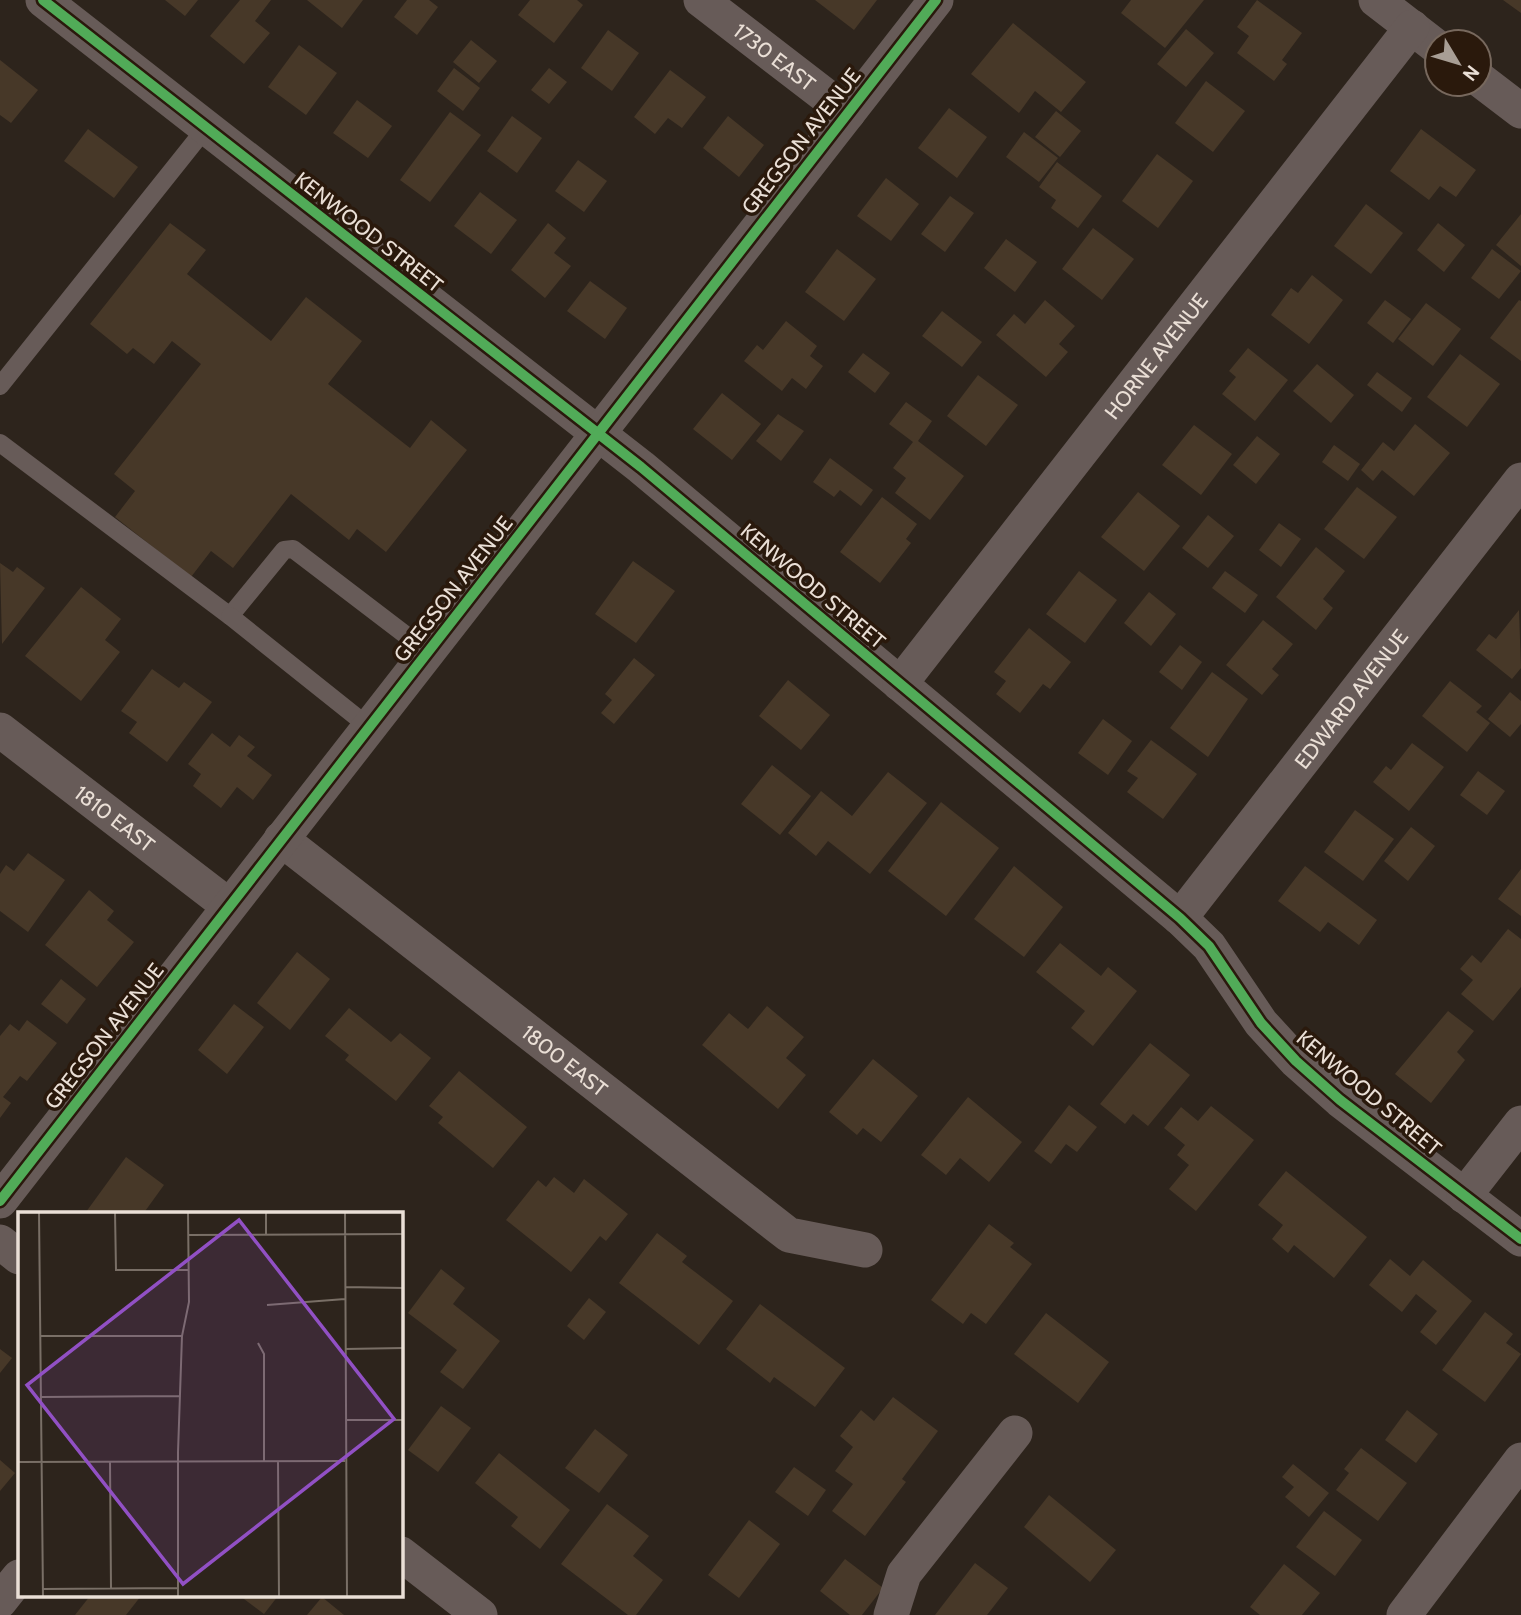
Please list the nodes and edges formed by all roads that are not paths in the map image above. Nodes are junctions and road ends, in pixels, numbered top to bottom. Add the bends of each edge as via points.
1 (43, 0) edge
2 (701, 0) edge
3 (936, 0) edge
4 (1376, 0) edge
5 (1423, 36) edge
6 (1423, 38) edge
7 (1493, 90) edge
8 (1521, 111) edge
9 (848, 113) junction
10 (205, 129) junction
11 (0, 386) edge
12 (597, 435) junction
13 (0, 443) edge
14 (1521, 480) edge
15 (230, 616) junction
16 (428, 652) junction
17 (900, 684) junction
18 (369, 727) junction
19 (0, 730) edge
20 (282, 839) junction
21 (229, 906) junction
22 (1181, 918) junction
23 (1521, 1123) edge
24 (1464, 1196) junction
25 (0, 1201) edge
26 (1521, 1239) edge
27 (0, 1242) edge
28 (865, 1250) dead end
29 (18, 1256) edge
30 (1015, 1433) dead end
31 (1521, 1460) edge
32 (402, 1555) edge
33 (18, 1578) edge
34 (0, 1601) edge
35 (480, 1615) edge
36 (891, 1615) edge
37 (1404, 1615) edge

1 - 10 street, KENWOOD STREET
2 - 9 street, 1730 EAST
3 - 9 street, GREGSON AVENUE
4 - 5 street
6 - 17 street, HORNE AVENUE
7 - 8 street
9 - 12 street, GREGSON AVENUE
10 - 11 lane
10 - 12 street, KENWOOD STREET
12 - 16 street, GREGSON AVENUE
12 - 17 street, KENWOOD STREET
13 - 15 lane
14 - 22 street, EDWARD AVENUE
15 - 16 lane via 284,550 293,549
15 - 18 lane
16 - 18 street, GREGSON AVENUE
17 - 22 street, KENWOOD STREET
18 - 20 street, GREGSON AVENUE
19 - 21 street, 1810 EAST
20 - 21 street, GREGSON AVENUE
20 - 28 street, 1800 EAST via 789,1235
21 - 25 street, GREGSON AVENUE
22 - 24 street, KENWOOD STREET via 1209,946 1261,1023 1296,1061
23 - 24 street
24 - 26 street, KENWOOD STREET
27 - 29 street
30 - 36 street via 904,1574
31 - 37 street
32 - 35 street
33 - 34 street

